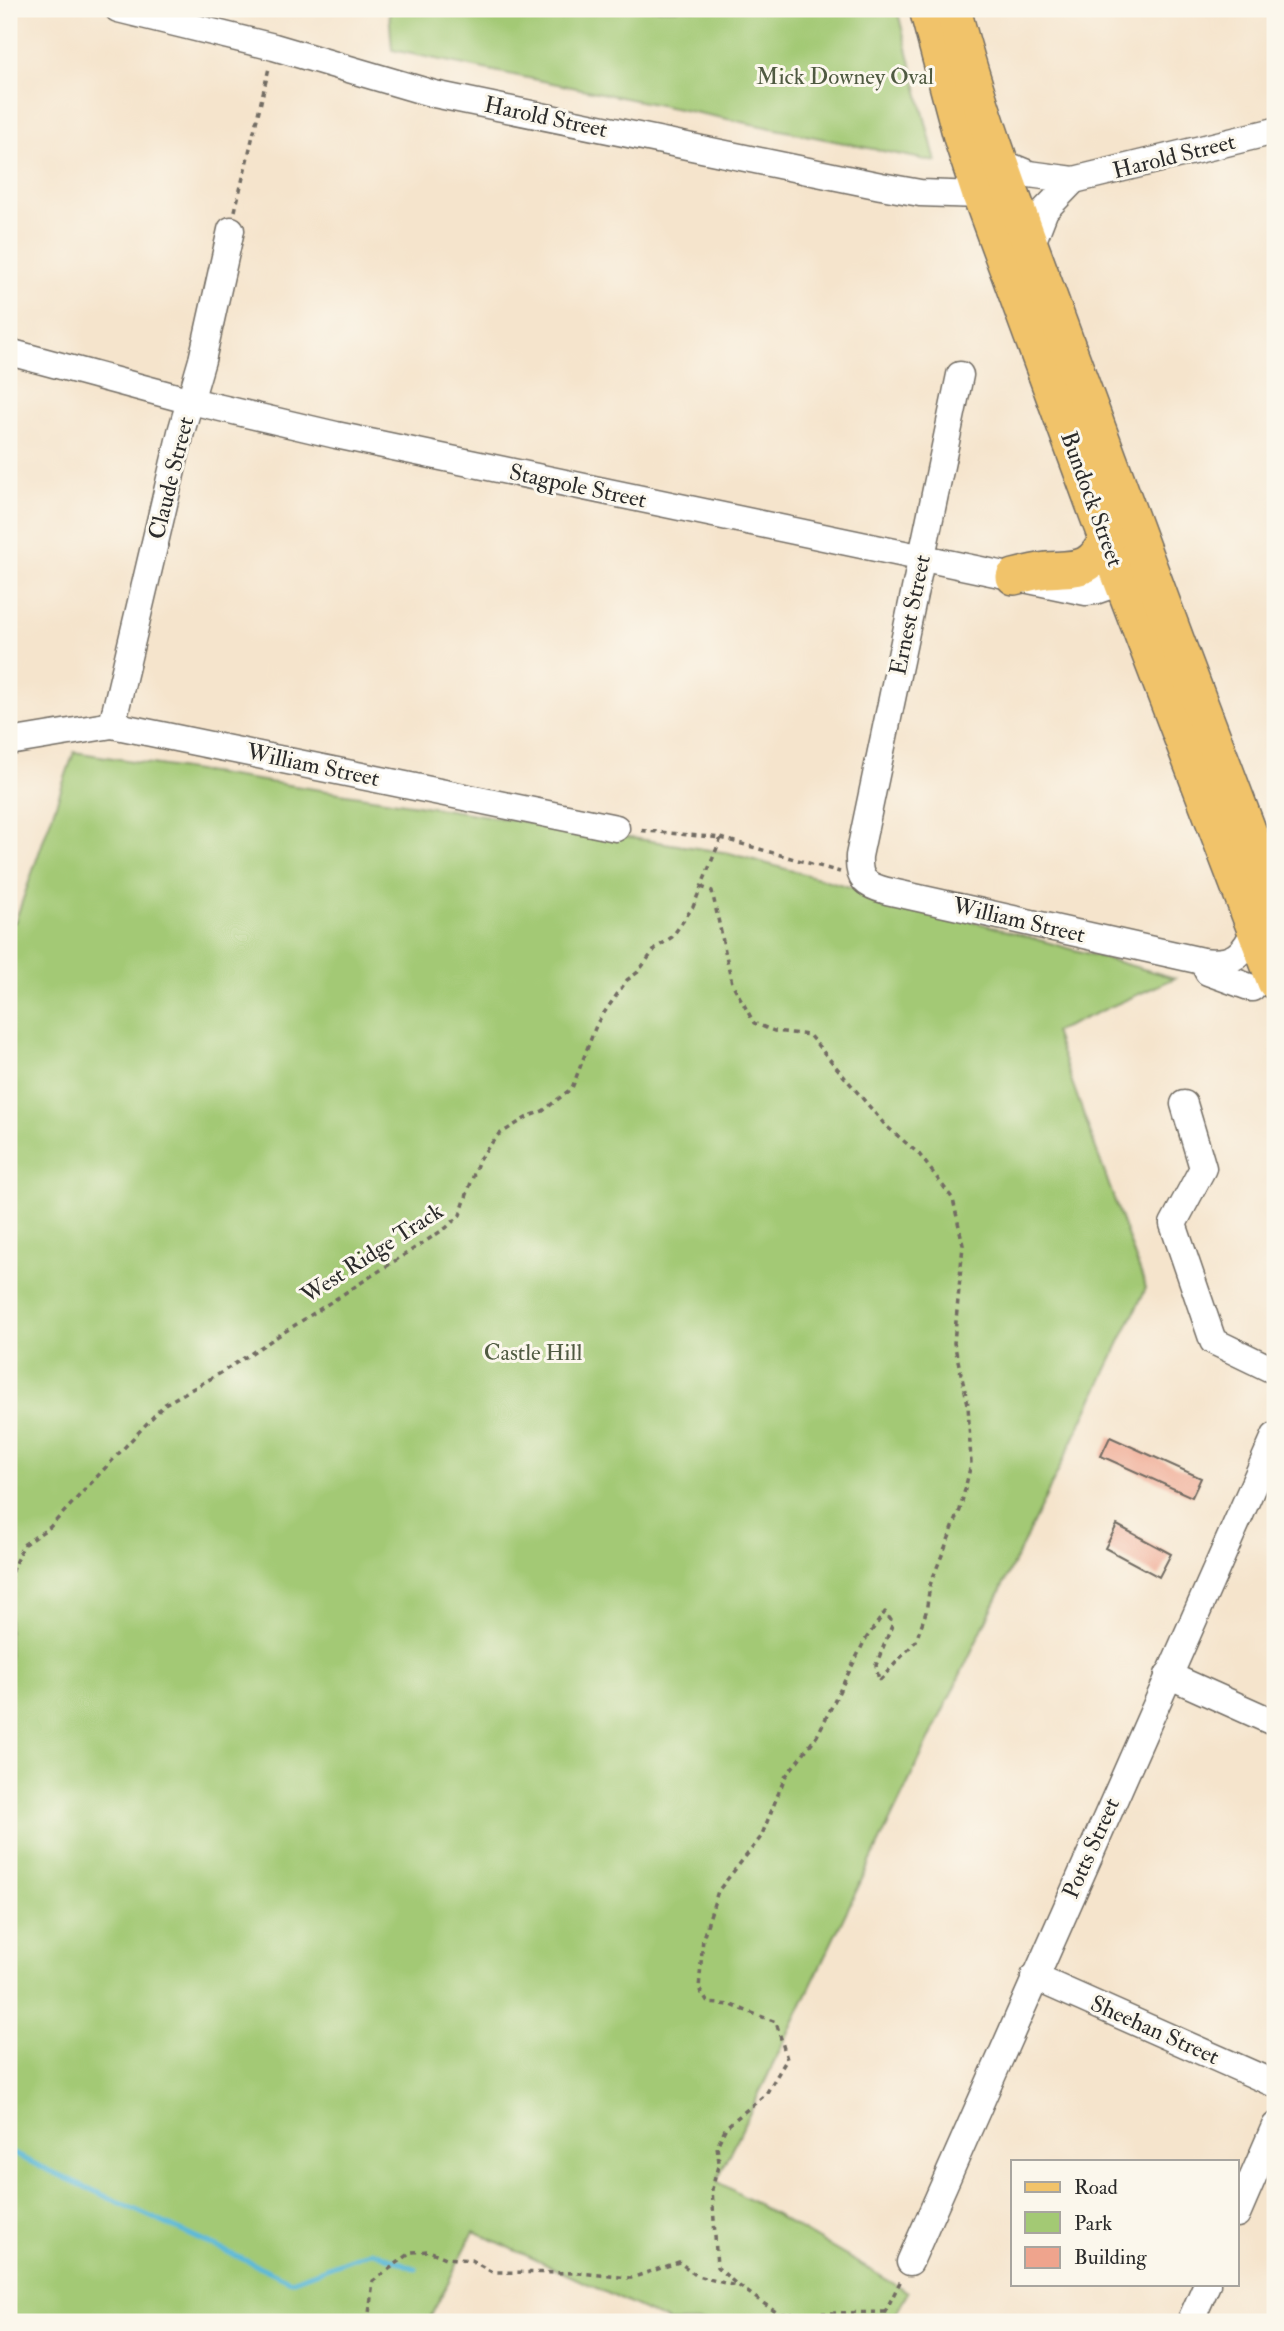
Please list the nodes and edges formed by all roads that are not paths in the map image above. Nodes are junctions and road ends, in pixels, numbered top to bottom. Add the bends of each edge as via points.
1 (118, 9) edge
2 (927, 9) edge
3 (953, 9) edge
4 (1275, 131) edge
5 (1000, 162) junction
6 (1074, 180) junction
7 (980, 195) junction
8 (230, 230) road end
9 (1031, 246) junction
10 (9, 352) edge
11 (960, 375) dead end
12 (191, 401) junction
13 (1107, 539) junction
14 (922, 558) junction
15 (1014, 577) junction
16 (1136, 577) junction
17 (112, 725) junction
18 (9, 742) edge
19 (616, 828) road end
20 (871, 887) joint
21 (1266, 948) edge
22 (1202, 961) junction
23 (1184, 1104) dead end
24 (1275, 1371) edge
25 (1275, 1436) edge
26 (1168, 1675) junction
27 (1275, 1723) edge
28 (1034, 1977) junction
29 (1275, 2084) edge
30 (1275, 2126) edge
31 (1238, 2212) edge
32 (910, 2262) road end
33 (1206, 2286) edge
34 (1190, 2322) edge

1 - 7 street, Harold Street via 274,47 434,94 881,186
2 - 7 main road, Bundock Street
3 - 5 main road, Bundock Street
4 - 6 street, Harold Street
5 - 6 street, Harold Street via 1030,174
5 - 9 main road, Bundock Street
6 - 9 street via 1045,210
7 - 13 main road, Bundock Street
8 - 12 street, Claude Street
9 - 16 main road, Bundock Street
10 - 12 street, Stagpole Street
11 - 14 street, Ernest Street
12 - 14 street, Stagpole Street
12 - 17 street, Claude Street
13 - 15 main road via 1100,552 1078,568
13 - 16 main road, Bundock Street
14 - 15 street, Stagpole Street
14 - 20 street, Ernest Street via 859,856 858,869
15 - 16 street, Stagpole Street via 1086,592
16 - 21 main road, Bundock Street
17 - 18 street, William Street
17 - 19 street, William Street
20 - 22 street, William Street
21 - 22 street, William Street via 1250,940 1240,954 1218,963
21 - 22 street, William Street via 1208,972
23 - 24 street via 1203,1168 1173,1224 1204,1315 1213,1341
25 - 26 street, Potts Street
26 - 27 street
26 - 28 street, Potts Street
28 - 29 street, Sheehan Street
28 - 32 street, Potts Street
30 - 31 street
33 - 34 street

